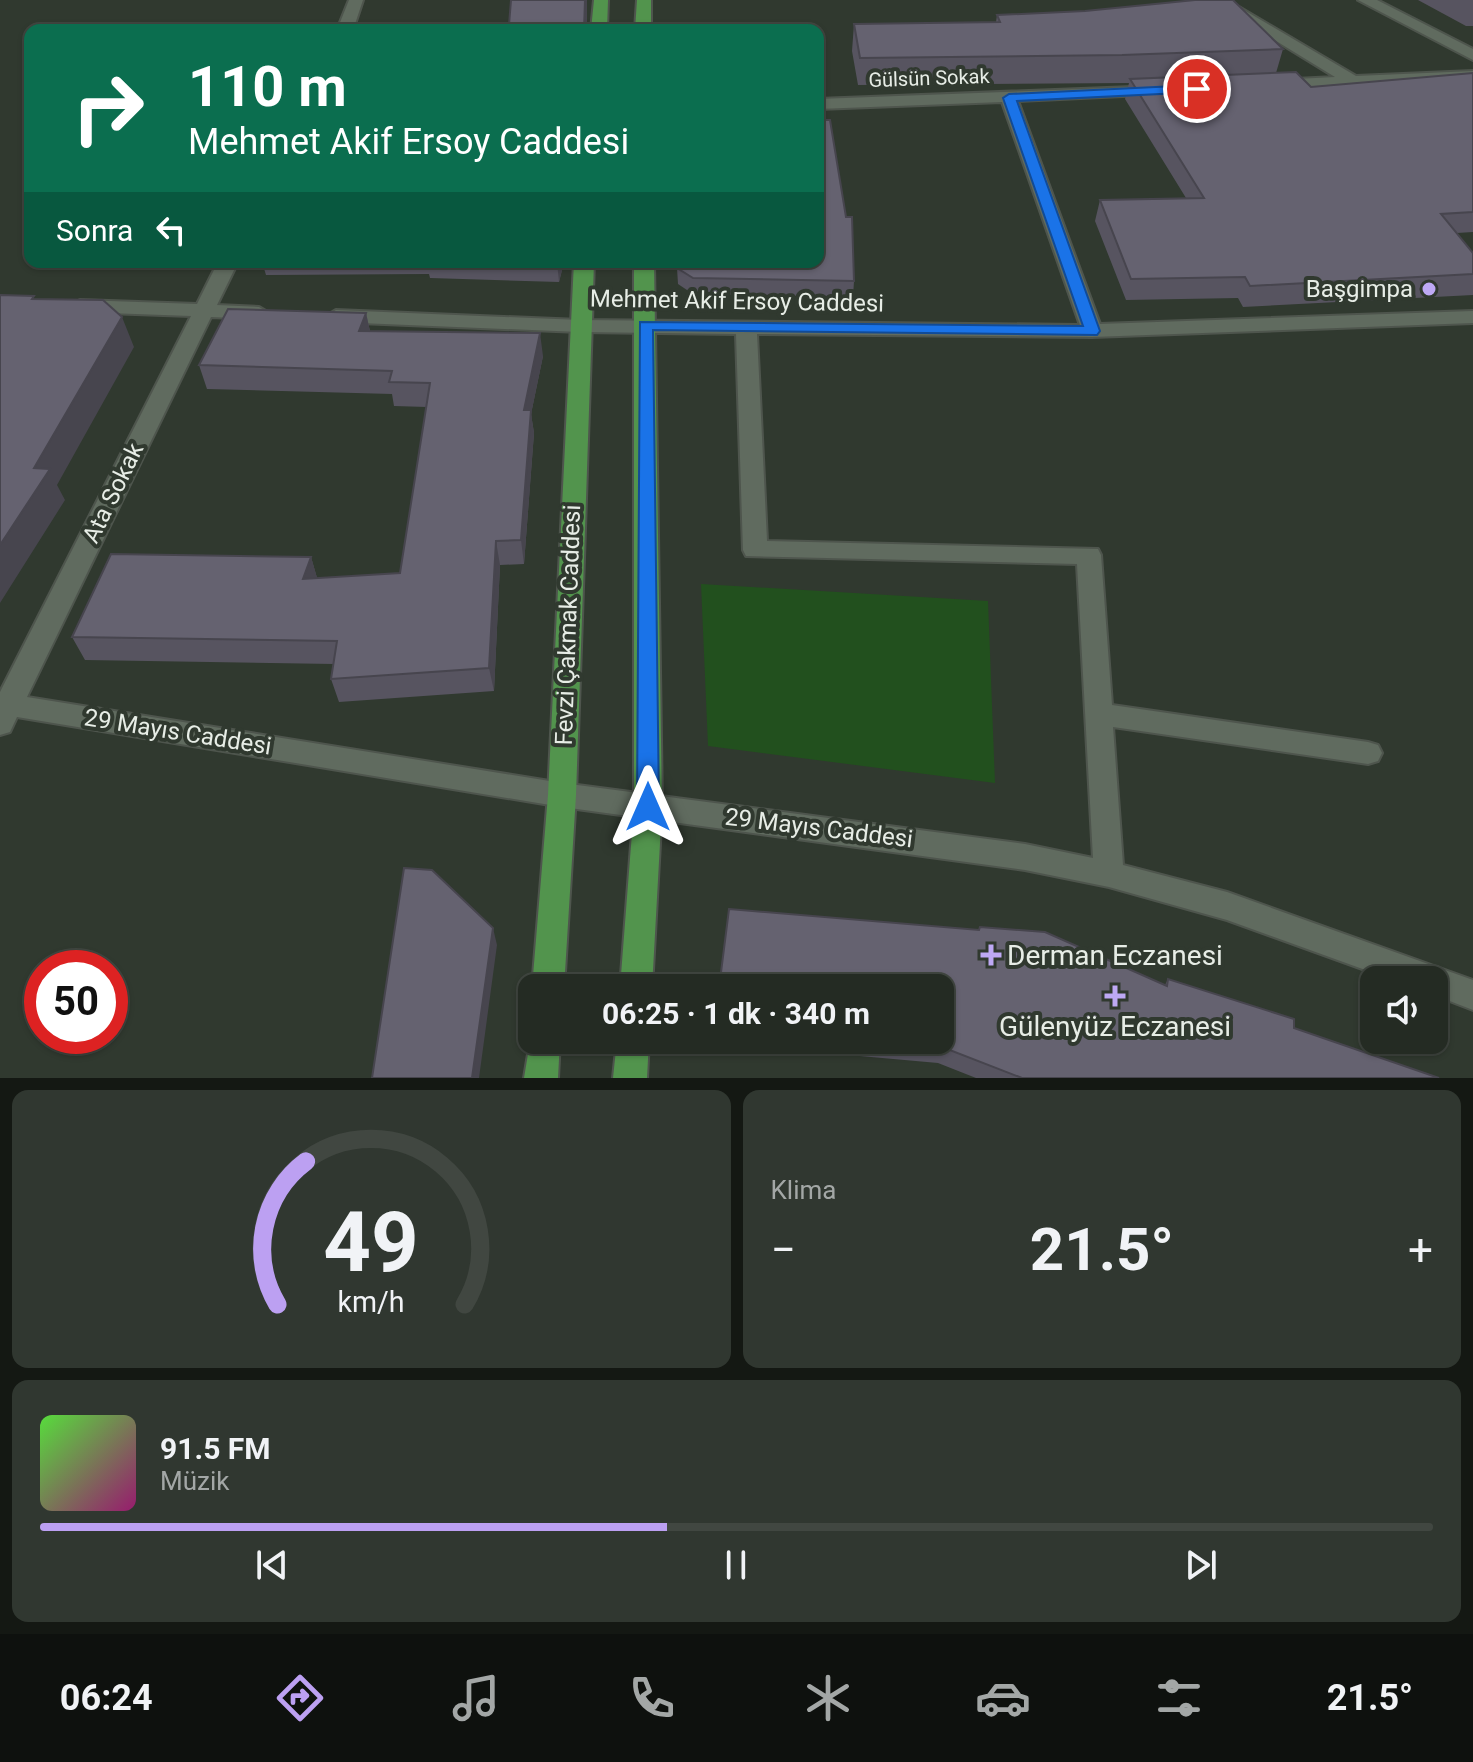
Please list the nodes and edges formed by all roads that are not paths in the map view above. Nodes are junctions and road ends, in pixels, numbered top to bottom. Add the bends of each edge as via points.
1 (356, 0) edge
2 (601, 0) edge
3 (644, 0) edge
4 (1216, 0) edge
5 (1365, 0) edge
6 (347, 24) edge
7 (599, 24) edge
8 (643, 24) edge
9 (1473, 55) edge
10 (1473, 76) edge
11 (1354, 82) junction
12 (1260, 86) edge
13 (1181, 90) edge
14 (1009, 98) junction
15 (824, 104) edge
16 (225, 268) edge
17 (584, 268) edge
18 (644, 268) edge
19 (62, 306) edge
20 (203, 310) junction
21 (282, 314) edge
22 (313, 315) edge
23 (1473, 317) edge
24 (580, 326) junction
25 (645, 326) junction
26 (746, 327) junction
27 (1092, 331) junction
28 (3, 711) edge
29 (1098, 714) junction
30 (1368, 753) dead end
31 (562, 795) junction
32 (648, 807) junction
33 (1109, 874) junction
34 (1395, 966) edge
35 (549, 974) edge
36 (637, 974) edge
37 (1448, 985) edge
38 (1473, 995) edge
39 (543, 1054) edge
40 (632, 1054) edge
41 (541, 1078) edge
42 (630, 1078) edge

1 - 6 street
2 - 7 main road
3 - 8 main road
4 - 11 street
5 - 9 street
10 - 11 street
11 - 12 street
13 - 14 street, Gülsün Sokak
14 - 15 street, Gülsün Sokak
14 - 27 street
16 - 20 street, Ata Sokak
17 - 24 main road, Fevzi Çakmak Caddesi
18 - 25 main road
19 - 20 street
20 - 21 street
20 - 28 street, Ata Sokak
22 - 24 street, Mehmet Akif Ersoy Caddesi
23 - 27 street, Mehmet Akif Ersoy Caddesi
24 - 25 street, Mehmet Akif Ersoy Caddesi
24 - 31 main road, Fevzi Çakmak Caddesi
25 - 26 street, Mehmet Akif Ersoy Caddesi
25 - 32 main road
26 - 27 street, Mehmet Akif Ersoy Caddesi
26 - 29 street via 755,550 1089,555
28 - 31 street, 29 Mayıs Caddesi
29 - 30 street
29 - 33 street
31 - 32 street, 29 Mayıs Caddesi
31 - 35 main road, Fevzi Çakmak Caddesi
32 - 33 street, 29 Mayıs Caddesi via 943,843
32 - 36 main road
33 - 34 street, 29 Mayıs Caddesi via 1227,906
37 - 38 street, 29 Mayıs Caddesi
39 - 41 main road
40 - 42 main road

